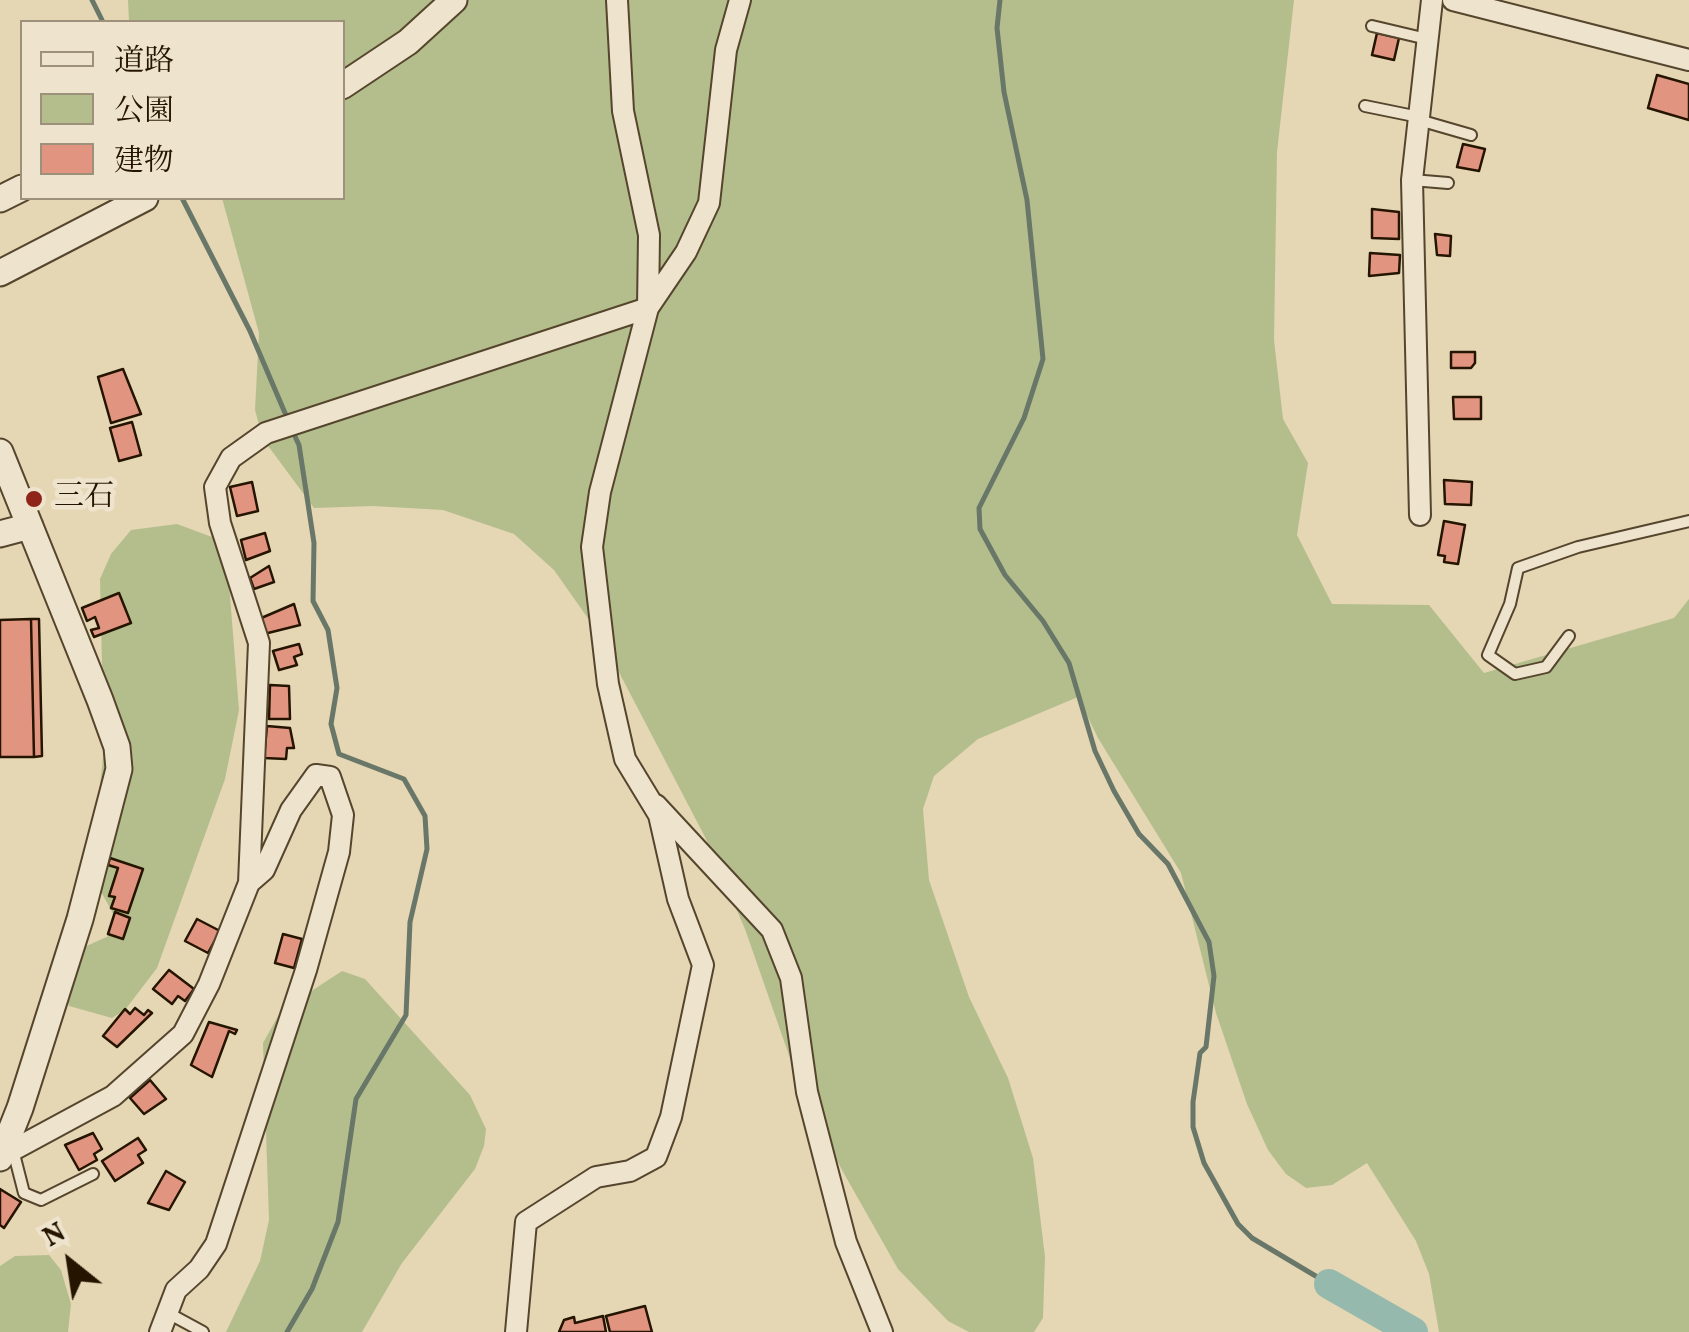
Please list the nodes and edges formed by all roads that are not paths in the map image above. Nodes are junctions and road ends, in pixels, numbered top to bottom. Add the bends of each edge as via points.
1 (454, 0) edge
2 (618, 0) edge
3 (740, 0) edge
4 (1432, 0) edge
5 (1465, 2) edge
6 (1372, 26) dead end
7 (1427, 39) junction
8 (1689, 60) edge
9 (345, 84) edge
10 (1366, 106) dead end
11 (1419, 118) junction
12 (1471, 135) dead end
13 (1412, 180) junction
14 (1448, 183) dead end
15 (141, 200) edge
16 (0, 273) edge
17 (648, 308) junction
18 (0, 452) edge
19 (1420, 515) dead end
20 (1689, 522) edge
21 (30, 526) junction
22 (0, 534) edge
23 (1569, 636) dead end
24 (644, 792) junction
25 (249, 883) junction
26 (5, 1155) edge
27 (92, 1174) dead end
28 (163, 1322) edge
29 (203, 1332) edge
30 (516, 1332) edge
31 (882, 1332) edge

1 - 9 street via 408,42
2 - 17 street via 623,112 650,235
3 - 17 street via 726,50 709,203
4 - 7 street
5 - 8 street
6 - 7 lane
7 - 11 street
10 - 11 lane
11 - 12 lane
11 - 13 street
13 - 14 lane
13 - 19 street
15 - 16 street
17 - 24 street via 592,547 624,760
17 - 25 street via 266,433 231,458 216,487 220,523 259,643
18 - 21 street
20 - 23 lane via 1578,546 1518,568 1488,655 1515,674 1546,668
21 - 22 street
21 - 26 street via 100,700 120,769
24 - 30 street via 658,816 703,964 671,1117 656,1157 630,1171 596,1177 526,1222
24 - 31 street via 772,930 791,978 806,1092 846,1242
25 - 26 street via 183,1034 113,1096
25 - 28 street via 264,870 291,810 316,775 330,778 343,815 339,852 306,970 216,1244 176,1290
26 - 27 lane via 24,1193 41,1200
28 - 29 lane

